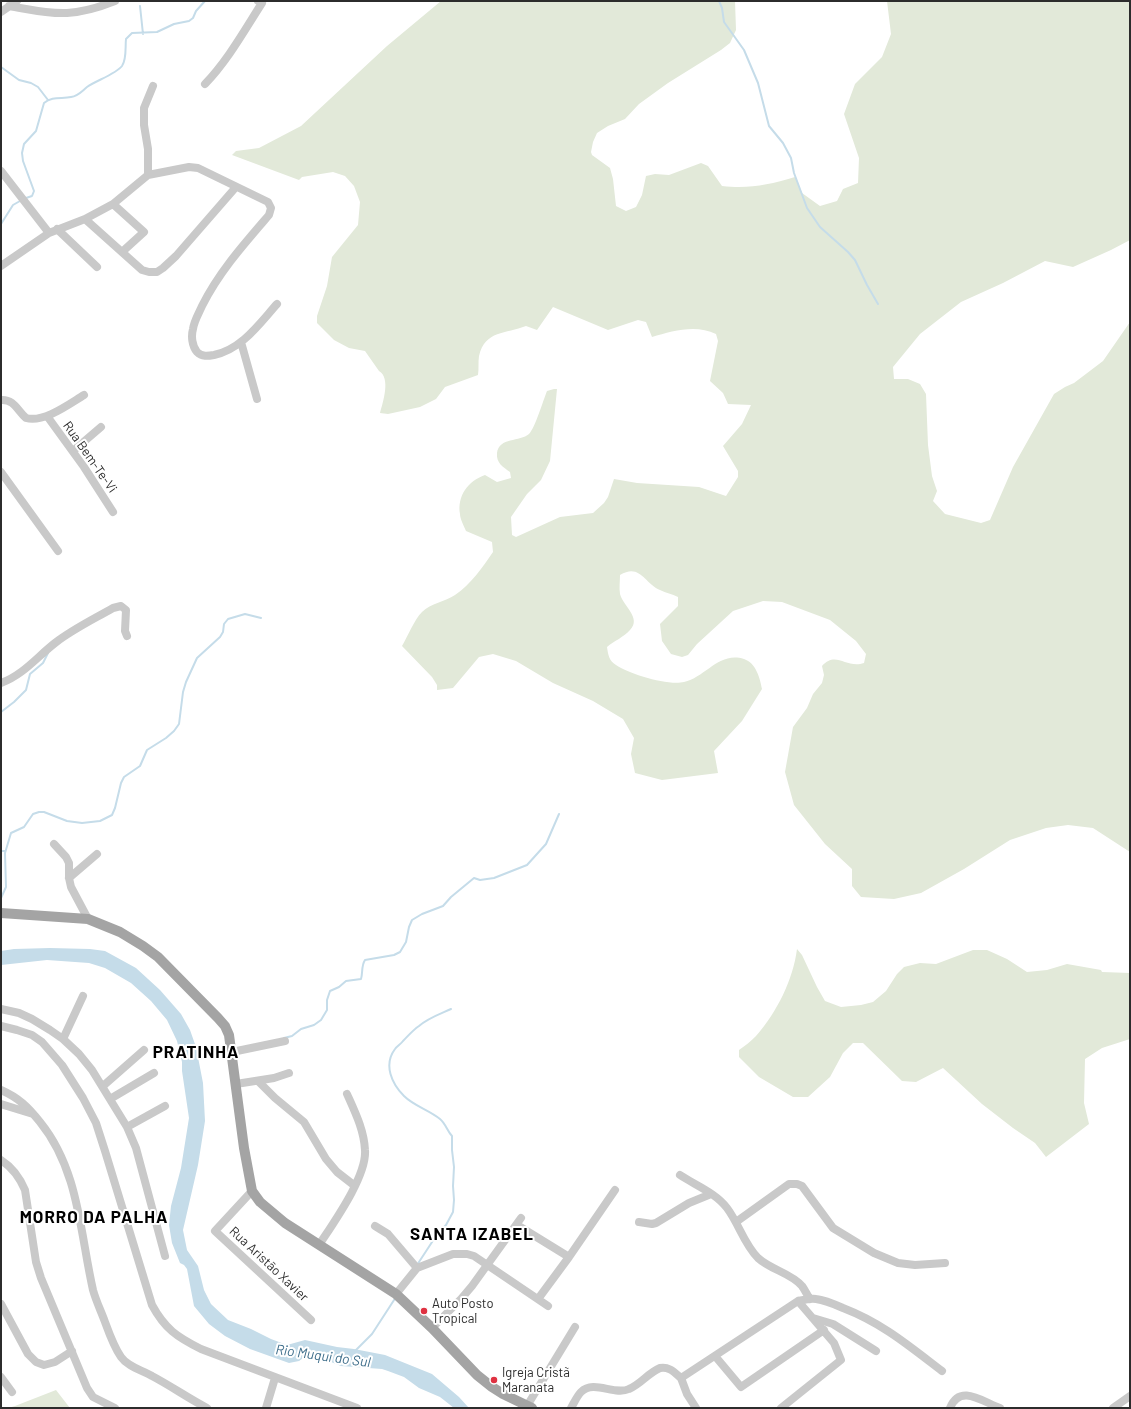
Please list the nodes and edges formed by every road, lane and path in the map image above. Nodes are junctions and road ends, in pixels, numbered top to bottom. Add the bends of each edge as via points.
1 (17, 1) edge
2 (115, 1) edge
3 (261, 2) edge
4 (9, 6) junction
5 (1, 12) edge
6 (205, 84) dead end
7 (153, 86) dead end
8 (1, 171) edge
9 (148, 175) junction
10 (236, 187) junction
11 (113, 204) junction
12 (85, 219) junction
13 (53, 231) junction
14 (122, 252) junction
15 (1, 266) edge
16 (96, 267) dead end
17 (277, 304) dead end
18 (241, 342) junction
19 (84, 395) dead end
20 (256, 399) dead end
21 (1, 400) edge
22 (47, 416) junction
23 (101, 427) dead end
24 (73, 451) junction
25 (1, 472) edge
26 (113, 512) dead end
27 (58, 551) dead end
28 (127, 636) dead end
29 (1, 683) edge
30 (54, 844) dead end
31 (97, 854) dead end
32 (69, 878) junction
33 (1, 913) edge
34 (88, 919) junction
35 (84, 996) dead end
36 (1, 1009) edge
37 (39, 1023) junction
38 (1, 1026) edge
39 (32, 1035) junction
40 (63, 1039) junction
41 (285, 1041) dead end
42 (144, 1050) dead end
43 (232, 1052) junction
44 (154, 1073) dead end
45 (289, 1073) dead end
46 (258, 1081) junction
47 (236, 1084) junction
48 (103, 1086) junction
49 (1, 1090) edge
50 (348, 1094) dead end
51 (110, 1099) junction
52 (1, 1104) edge
53 (165, 1106) dead end
54 (34, 1114) junction
55 (127, 1127) junction
56 (1, 1160) edge
57 (680, 1175) dead end
58 (355, 1186) junction
59 (615, 1190) dead end
60 (252, 1191) junction
61 (711, 1194) junction
62 (521, 1218) dead end
63 (639, 1222) dead end
64 (736, 1222) junction
65 (517, 1225) junction
66 (375, 1226) dead end
67 (319, 1245) junction
68 (165, 1256) dead end
69 (569, 1257) junction
70 (945, 1264) dead end
71 (488, 1266) junction
72 (417, 1268) junction
73 (396, 1294) junction
74 (538, 1299) junction
75 (810, 1299) junction
76 (798, 1301) junction
77 (1, 1304) edge
78 (548, 1306) dead end
79 (813, 1318) junction
80 (311, 1320) dead end
81 (575, 1327) dead end
82 (432, 1328) junction
83 (824, 1330) junction
84 (72, 1351) junction
85 (876, 1352) dead end
86 (715, 1356) junction
87 (942, 1371) dead end
88 (1, 1377) edge
89 (275, 1378) junction
90 (681, 1378) junction
91 (12, 1392) dead end
92 (1130, 1396) edge
93 (529, 1407) edge
94 (115, 1408) edge
95 (207, 1408) edge
96 (266, 1408) edge
97 (357, 1408) edge
98 (571, 1408) edge
99 (696, 1408) edge
100 (781, 1408) edge
101 (950, 1408) edge
102 (1000, 1408) edge
103 (1113, 1408) edge

1 - 4 street
2 - 4 street via 68,13
3 - 6 street via 241,38
4 - 5 street
7 - 9 street via 144,108
8 - 13 street
9 - 10 street via 189,167 198,168
9 - 11 street
10 - 14 street via 176,256 157,272 142,270
10 - 18 street via 268,202 271,212 221,274 193,329 192,338 197,351 210,356 232,349
11 - 12 street
11 - 14 street via 144,232
12 - 13 street
12 - 14 street
13 - 15 street
13 - 16 street
17 - 18 street
18 - 20 street
19 - 22 street
21 - 22 street via 11,402 26,418
22 - 24 street, Rua Bem-Te-Vi
23 - 24 street
24 - 26 street, Rua Bem-Te-Vi
25 - 27 street
28 - 29 street via 126,610 121,606 113,608 63,637 19,674
30 - 32 street via 69,863
31 - 32 street
32 - 34 street
33 - 34 main road
34 - 43 main road via 120,932 158,957 224,1026 229,1035
35 - 40 street
36 - 37 street
37 - 39 street
37 - 40 street
38 - 39 street
39 - 89 street via 42,1042 62,1065 96,1123 145,1285 158,1317 165,1326 201,1349
40 - 48 street via 80,1054
41 - 43 street
42 - 48 street
43 - 47 main road
44 - 51 street
45 - 46 street
46 - 47 street
46 - 58 street via 304,1122 326,1159 337,1172
47 - 60 main road
48 - 51 street
49 - 54 street via 14,1095
50 - 58 street via 365,1147 364,1164
51 - 55 street
52 - 54 street
53 - 55 street
54 - 95 street via 57,1145 68,1172 78,1207 94,1292 121,1357 126,1363
55 - 68 street via 136,1148
56 - 84 street via 21,1180 25,1190 36,1262
57 - 61 street
58 - 67 street
59 - 69 street
60 - 67 main road via 269,1210
60 - 80 street, Rua Aristão Xavier via 215,1231
61 - 63 street via 689,1203 656,1223
61 - 64 street via 724,1204
62 - 65 street
64 - 70 street via 790,1184 797,1184 802,1186 834,1228 874,1253 898,1263
64 - 75 street via 758,1257 767,1265 797,1281
65 - 69 street
65 - 71 street
66 - 72 street via 388,1234
67 - 73 main road
69 - 74 street
71 - 72 street via 474,1256 461,1253
71 - 74 street
71 - 82 street via 461,1299
72 - 73 street
73 - 82 main road
74 - 78 street
75 - 76 street
75 - 87 street via 828,1302 878,1324
76 - 79 street
76 - 86 street
77 - 84 street via 28,1354 36,1362 55,1362
79 - 83 street
79 - 85 street via 833,1324
81 - 93 street
82 - 93 main road via 477,1375 492,1387
83 - 86 street via 741,1387
83 - 100 street via 834,1343 841,1360
84 - 94 street via 93,1397
86 - 90 street
88 - 91 street
89 - 96 street
89 - 97 street
90 - 98 street via 669,1368 660,1368 628,1390 592,1387 583,1390
90 - 99 street
92 - 103 street
101 - 102 street via 955,1399 965,1395

